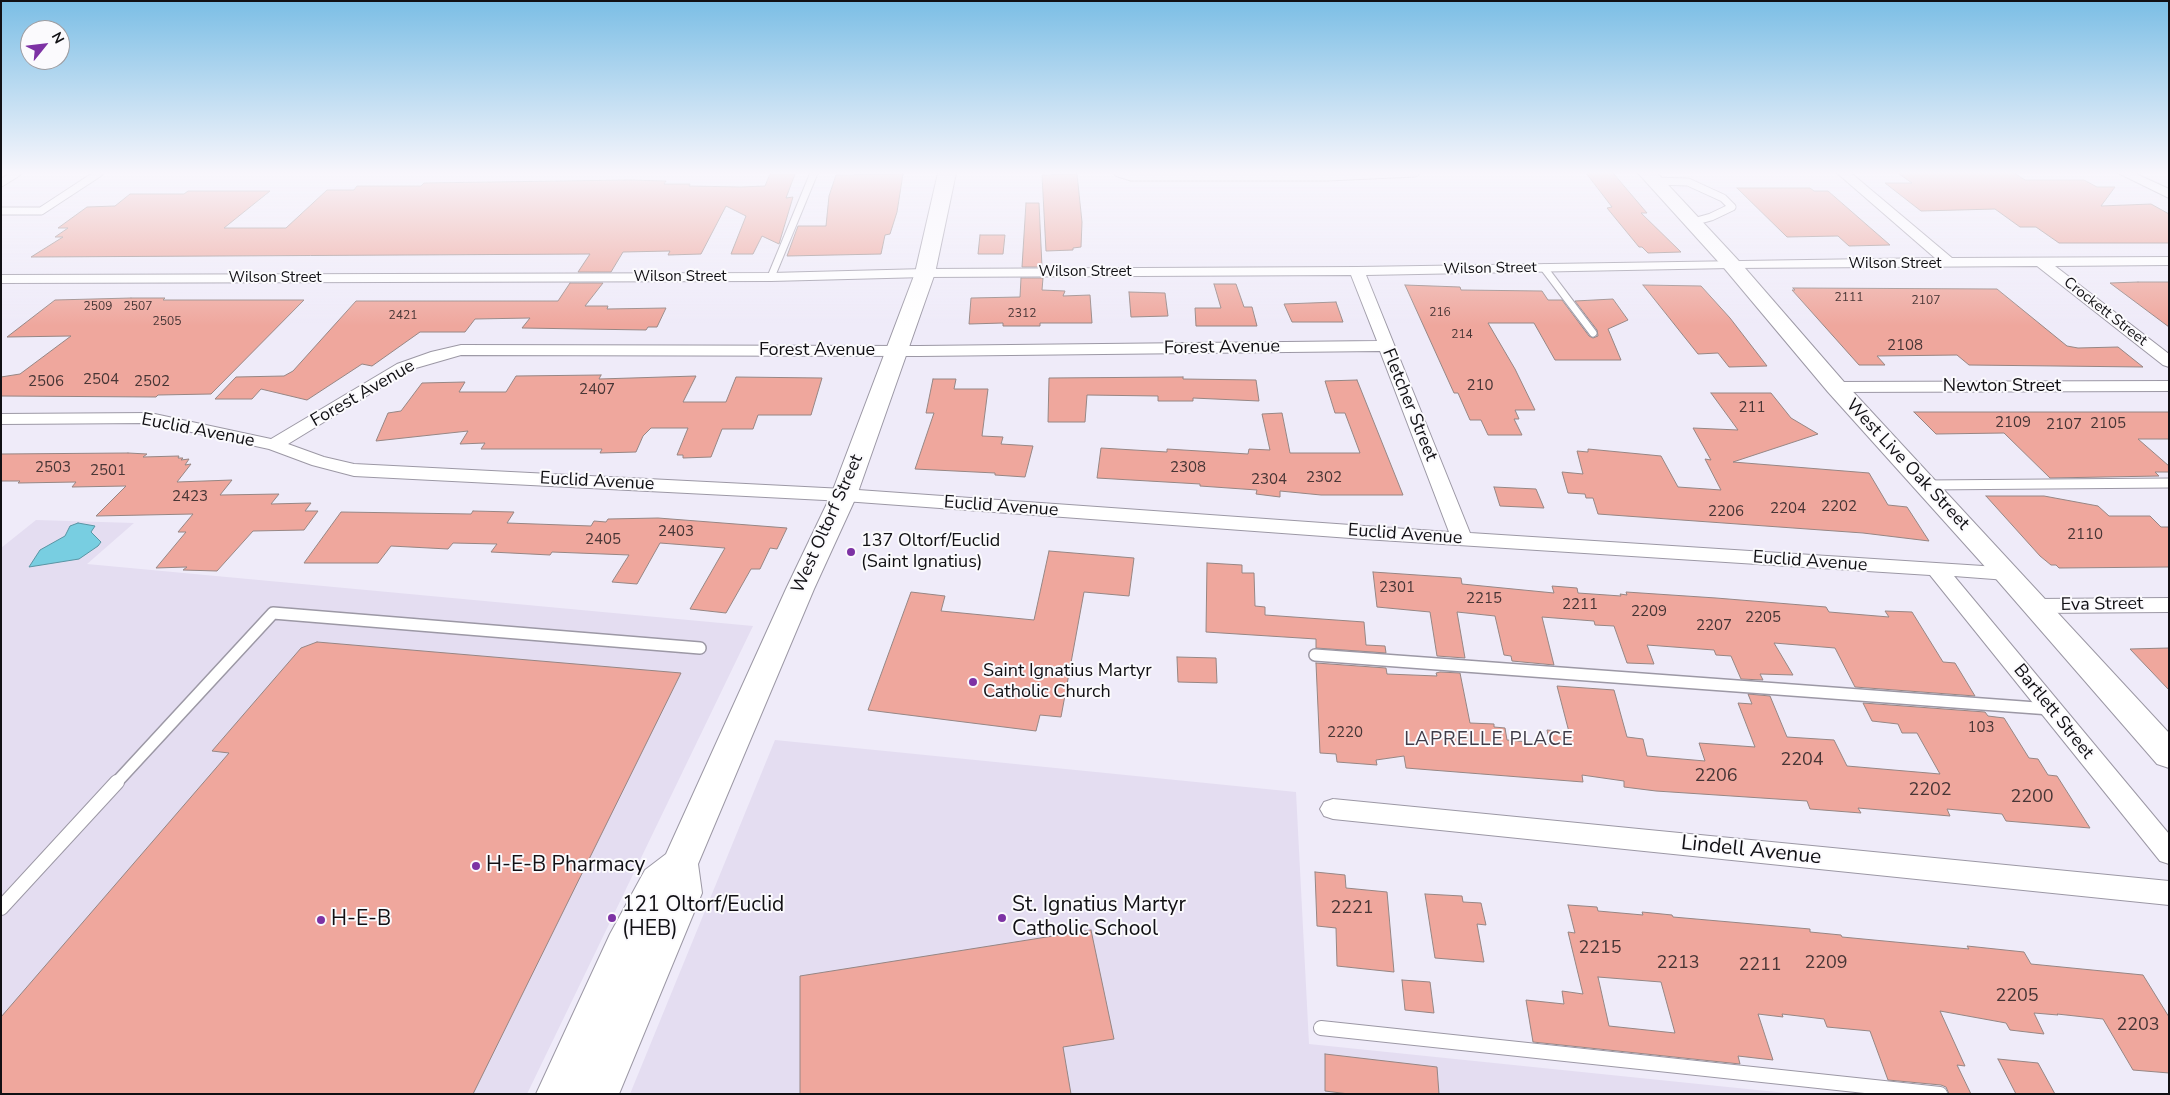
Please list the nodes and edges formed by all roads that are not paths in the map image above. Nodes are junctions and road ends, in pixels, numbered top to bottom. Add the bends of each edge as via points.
1 (793, 224) edge
2 (936, 224) edge
3 (1695, 224) edge
4 (1903, 224) edge
5 (2169, 261) edge
6 (2041, 262) junction
7 (1732, 264) junction
8 (1950, 264) junction
9 (1544, 268) junction
10 (1357, 271) junction
11 (925, 273) junction
12 (772, 277) junction
13 (1, 279) edge
14 (1593, 333) dead end
15 (1385, 346) junction
16 (898, 351) junction
17 (2169, 362) edge
18 (2169, 386) edge
19 (1836, 387) junction
20 (1, 419) edge
21 (274, 445) junction
22 (2169, 483) edge
23 (1926, 486) junction
24 (844, 495) junction
25 (1462, 539) junction
26 (1937, 570) junction
27 (2007, 574) junction
28 (2169, 605) edge
29 (2036, 606) junction
30 (700, 648) dead end
31 (1316, 655) dead end
32 (2050, 709) junction
33 (2169, 755) edge
34 (1333, 809) dead end
35 (2169, 853) edge
36 (680, 864) junction
37 (2169, 893) edge
38 (1, 908) edge
39 (1321, 1028) dead end
40 (557, 1094) edge
41 (598, 1094) edge
42 (1940, 1094) edge

1 - 12 lane
2 - 11 main road, West Oltorf Street
3 - 7 main road, West Live Oak Street
4 - 8 street
5 - 6 street, Wilson Street
6 - 8 street, Wilson Street
6 - 17 street, Crockett Street
7 - 8 street, Wilson Street
7 - 9 street, Wilson Street
7 - 19 main road, West Live Oak Street
9 - 10 street, Wilson Street
9 - 14 lane
10 - 11 street, Wilson Street
10 - 15 street, Fletcher Street
11 - 12 street, Wilson Street
11 - 16 main road, West Oltorf Street
12 - 13 street, Wilson Street
15 - 16 street, Forest Avenue
15 - 25 street, Fletcher Street
16 - 21 street, Forest Avenue via 461,350 403,367
16 - 24 main road, West Oltorf Street
18 - 19 street, Newton Street
19 - 23 main road, West Live Oak Street
20 - 21 street, Euclid Avenue via 150,418
21 - 24 street, Euclid Avenue via 354,470
22 - 23 lane
23 - 27 main road, West Live Oak Street
24 - 25 street, Euclid Avenue
24 - 36 main road, West Oltorf Street
25 - 26 street, Euclid Avenue
26 - 27 street, Euclid Avenue
26 - 32 street, Bartlett Street
27 - 29 main road, West Live Oak Street
28 - 29 street, Eva Street
29 - 33 main road, West Live Oak Street
30 - 38 lane via 274,613
31 - 32 lane
32 - 35 street, Bartlett Street
34 - 37 street, Lindell Avenue
36 - 40 main road via 658,880 624,946
36 - 41 main road via 684,893
39 - 42 lane

